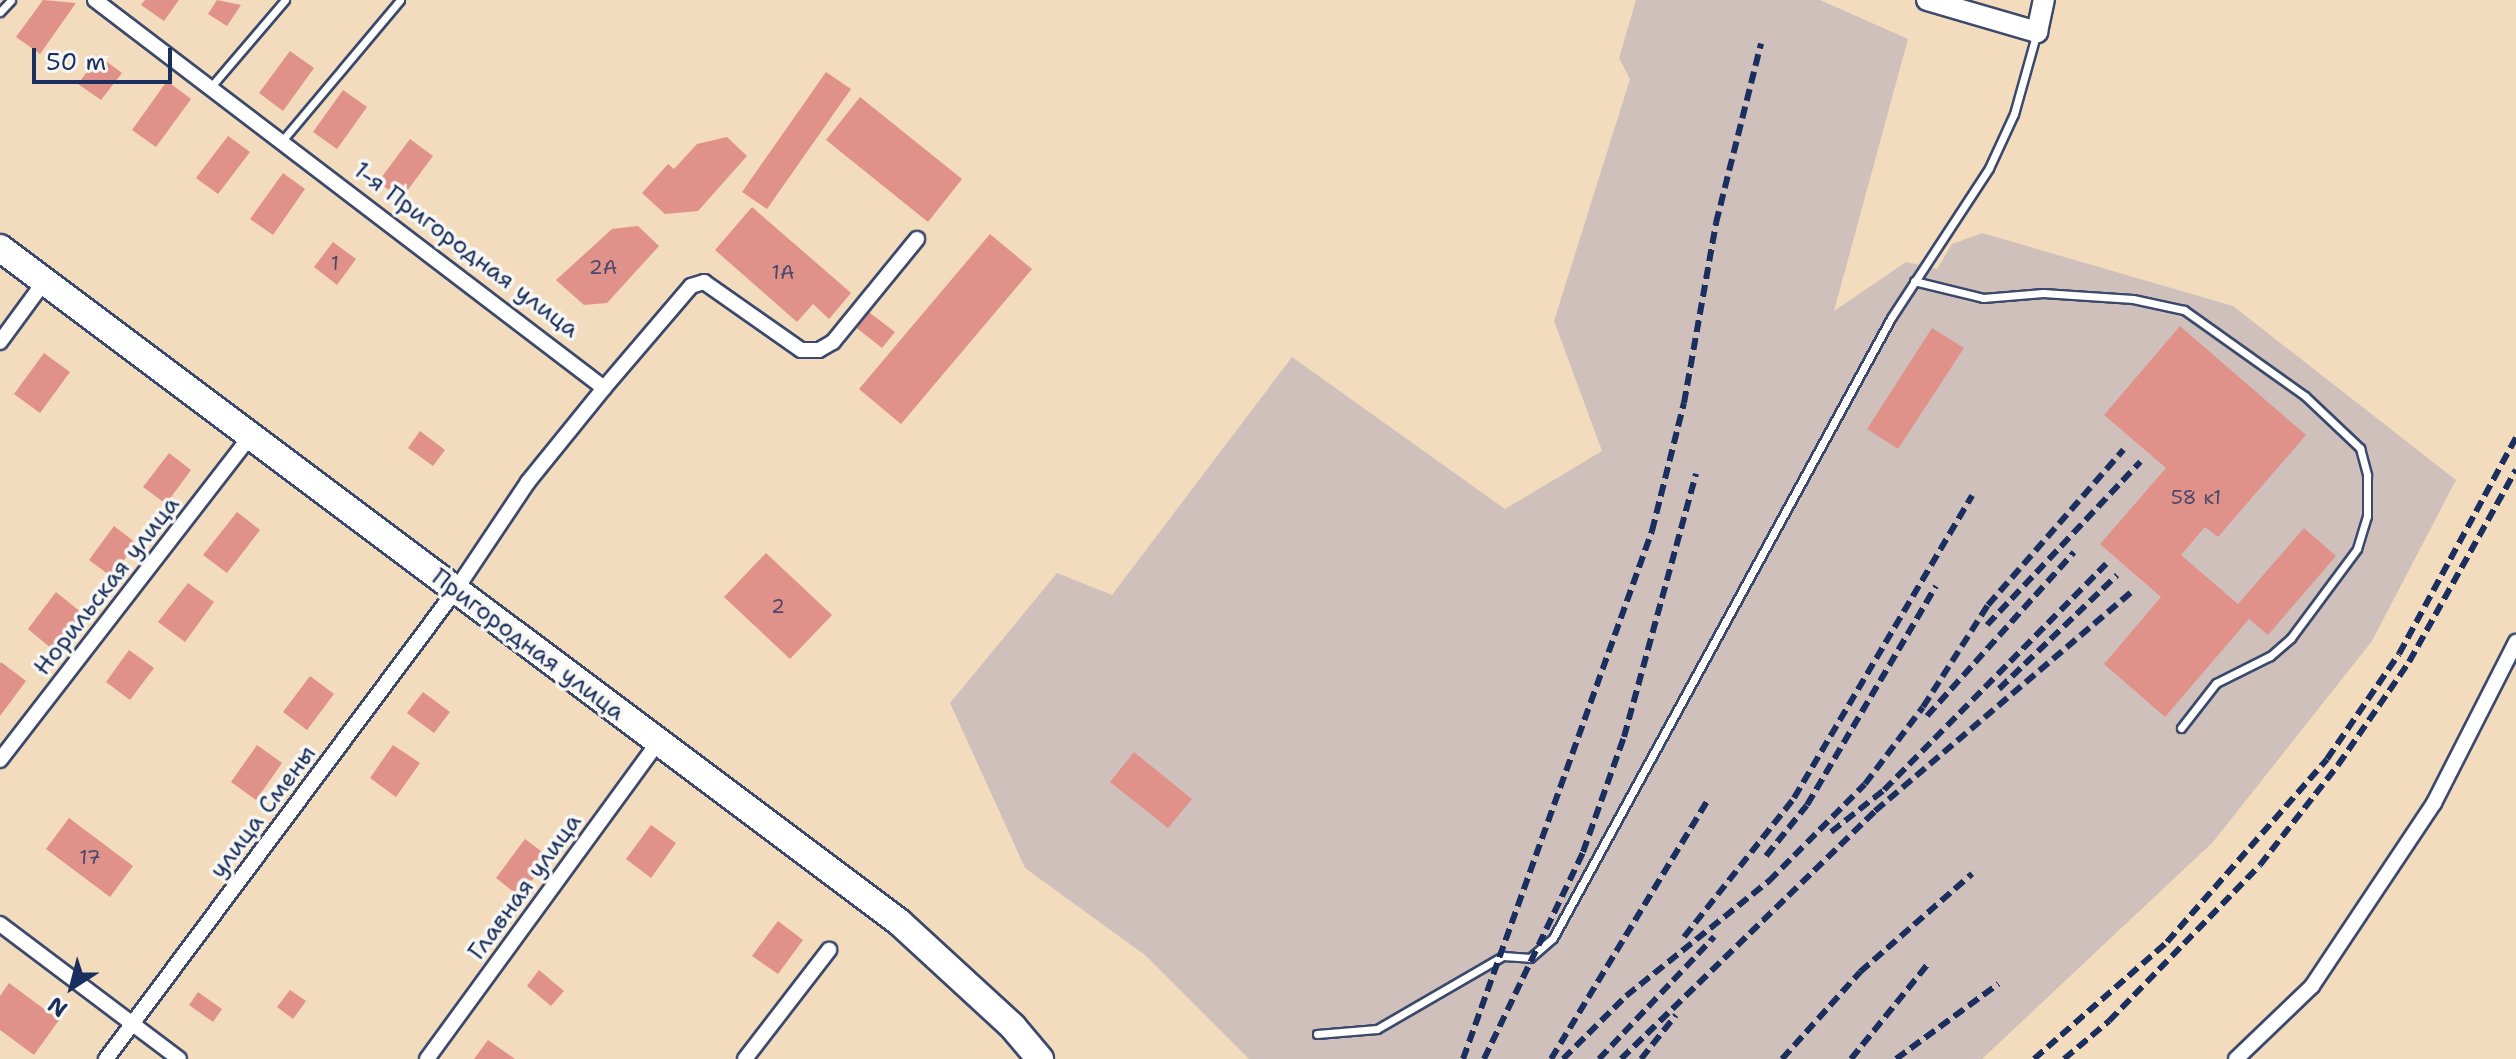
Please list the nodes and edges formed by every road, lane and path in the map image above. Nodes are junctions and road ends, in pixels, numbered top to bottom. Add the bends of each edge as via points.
1 (11, 0) edge
2 (95, 0) edge
3 (285, 0) edge
4 (400, 0) edge
5 (1927, 0) edge
6 (2044, 0) edge
7 (0, 12) edge
8 (2037, 32) junction
9 (209, 89) junction
10 (281, 142) junction
11 (917, 239) dead end
12 (0, 249) edge
13 (1914, 281) junction
14 (44, 282) junction
15 (0, 342) edge
16 (604, 388) junction
17 (249, 438) junction
18 (455, 591) junction
19 (2516, 642) edge
20 (2181, 728) dead end
21 (658, 742) junction
22 (0, 760) edge
23 (0, 924) edge
24 (829, 950) dead end
25 (133, 1024) junction
26 (1317, 1034) dead end
27 (106, 1059) edge
28 (179, 1059) edge
29 (427, 1059) edge
30 (745, 1059) edge
31 (1040, 1059) edge
32 (2236, 1059) edge

1 - 7 lane
2 - 9 street, 1-я Пригородная улица
3 - 9 lane
4 - 10 lane
5 - 8 street
6 - 8 street
8 - 13 lane via 2014,114 1989,168
9 - 10 street, 1-я Пригородная улица
10 - 16 street, 1-я Пригородная улица
11 - 16 street via 833,342 819,350 801,350 704,282 691,286
12 - 14 highway, Пригородная улица
13 - 20 lane via 1983,298 2043,293 2133,299 2184,310 2305,396 2360,448 2367,475 2367,516 2357,549 2291,638 2270,656 2216,683
13 - 26 lane via 1553,938 1530,958 1503,956 1377,1029
14 - 15 street
14 - 17 highway, Пригородная улица
16 - 18 street via 528,482
17 - 18 highway, Пригородная улица
17 - 22 street, Норильская улица
18 - 21 highway, Пригородная улица
18 - 25 street, улица Смены
19 - 32 street via 2434,803 2321,973
21 - 29 street, Главная улица
21 - 31 highway, Пригородная улица via 899,922
23 - 25 street
24 - 30 street
25 - 27 street, улица Смены
25 - 28 street

